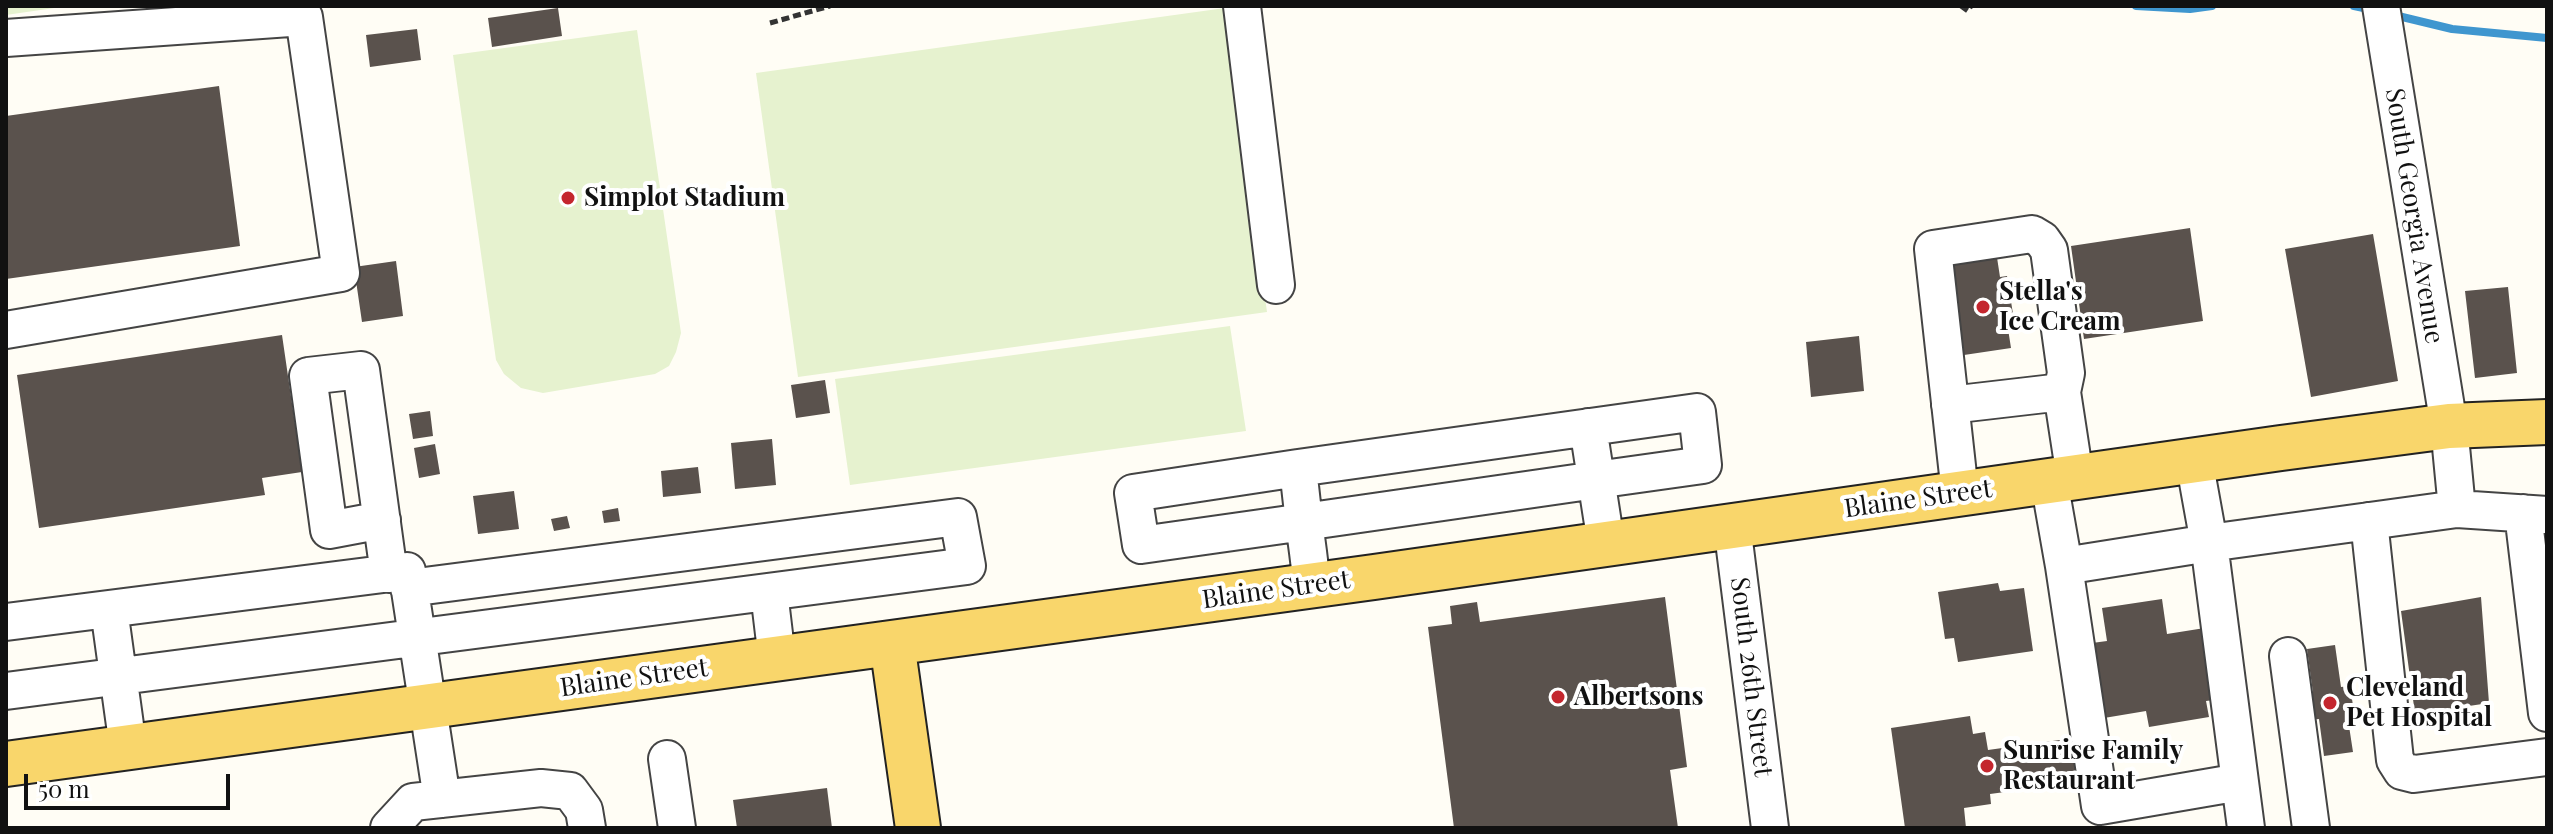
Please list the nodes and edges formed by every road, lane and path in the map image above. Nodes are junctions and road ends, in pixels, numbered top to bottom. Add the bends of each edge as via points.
1 (830, 6) edge
2 (1242, 6) edge
3 (1961, 6) edge
4 (1971, 6) edge
5 (2381, 6) edge
6 (770, 23) dead end
7 (6, 38) edge
8 (1276, 285) dead end
9 (6, 330) edge
10 (2062, 392) junction
11 (1950, 405) junction
12 (2547, 422) edge
13 (2449, 426) junction
14 (1588, 427) junction
15 (2194, 460) junction
16 (1298, 468) junction
17 (2062, 479) junction
18 (1596, 480) junction
19 (1960, 493) junction
20 (2457, 509) junction
21 (2535, 514) edge
22 (382, 520) dead end
23 (2369, 521) junction
24 (1304, 522) junction
25 (1732, 525) junction
26 (1606, 543) junction
27 (2209, 543) junction
28 (2064, 566) junction
29 (399, 581) junction
30 (1312, 585) junction
31 (769, 592) junction
32 (109, 609) junction
33 (6, 622) edge
34 (417, 638) junction
35 (892, 643) junction
36 (2288, 656) dead end
37 (777, 659) junction
38 (120, 677) junction
39 (6, 691) edge
40 (428, 706) junction
41 (2547, 713) edge
42 (128, 747) junction
43 (2547, 757) edge
44 (667, 759) dead end
45 (6, 764) edge
46 (2240, 782) junction
47 (442, 799) junction
48 (2101, 817) edge
49 (389, 828) edge
50 (587, 828) edge
51 (677, 828) edge
52 (918, 828) edge
53 (1770, 828) edge
54 (2246, 828) edge
55 (2311, 828) edge

1 - 6 path
2 - 8 street
3 - 4 path via 1968,11
5 - 13 street, South Georgia Avenue
7 - 9 street via 304,17 341,273
10 - 11 street
10 - 11 street via 2066,373 2049,250 2032,234 1933,249
10 - 17 street
11 - 19 street
12 - 13 main road, Blaine Street
13 - 15 main road, Blaine Street
13 - 20 street, South Georgia Avenue
14 - 16 street
14 - 18 street
14 - 18 street via 1697,412 1703,465
15 - 17 main road, Blaine Street
15 - 27 street
16 - 24 street
16 - 24 street via 1133,493 1141,545
17 - 19 main road, Blaine Street
17 - 28 street
18 - 24 street
18 - 26 street
19 - 25 main road, Blaine Street
20 - 21 street
20 - 23 street
21 - 41 street
22 - 29 street
23 - 27 street
23 - 43 street via 2395,760 2402,771 2414,774
24 - 30 street
25 - 26 main road, Blaine Street
25 - 53 street, South 26th Street
26 - 30 main road, Blaine Street
27 - 28 street
27 - 46 street
28 - 48 street
29 - 31 street via 958,517 967,566
29 - 32 street
29 - 34 street
30 - 35 main road, Blaine Street
31 - 34 street
31 - 37 street
32 - 33 street
32 - 38 street
34 - 38 street
34 - 40 street
35 - 37 main road, Blaine Street
35 - 52 main road
36 - 55 street
37 - 40 main road, Blaine Street
38 - 39 street
38 - 42 street
40 - 42 main road, Blaine Street
40 - 47 street
42 - 45 main road, Blaine Street
44 - 51 street
46 - 48 street
46 - 54 street
47 - 49 street via 413,802
47 - 50 street via 541,788 570,791 584,810

